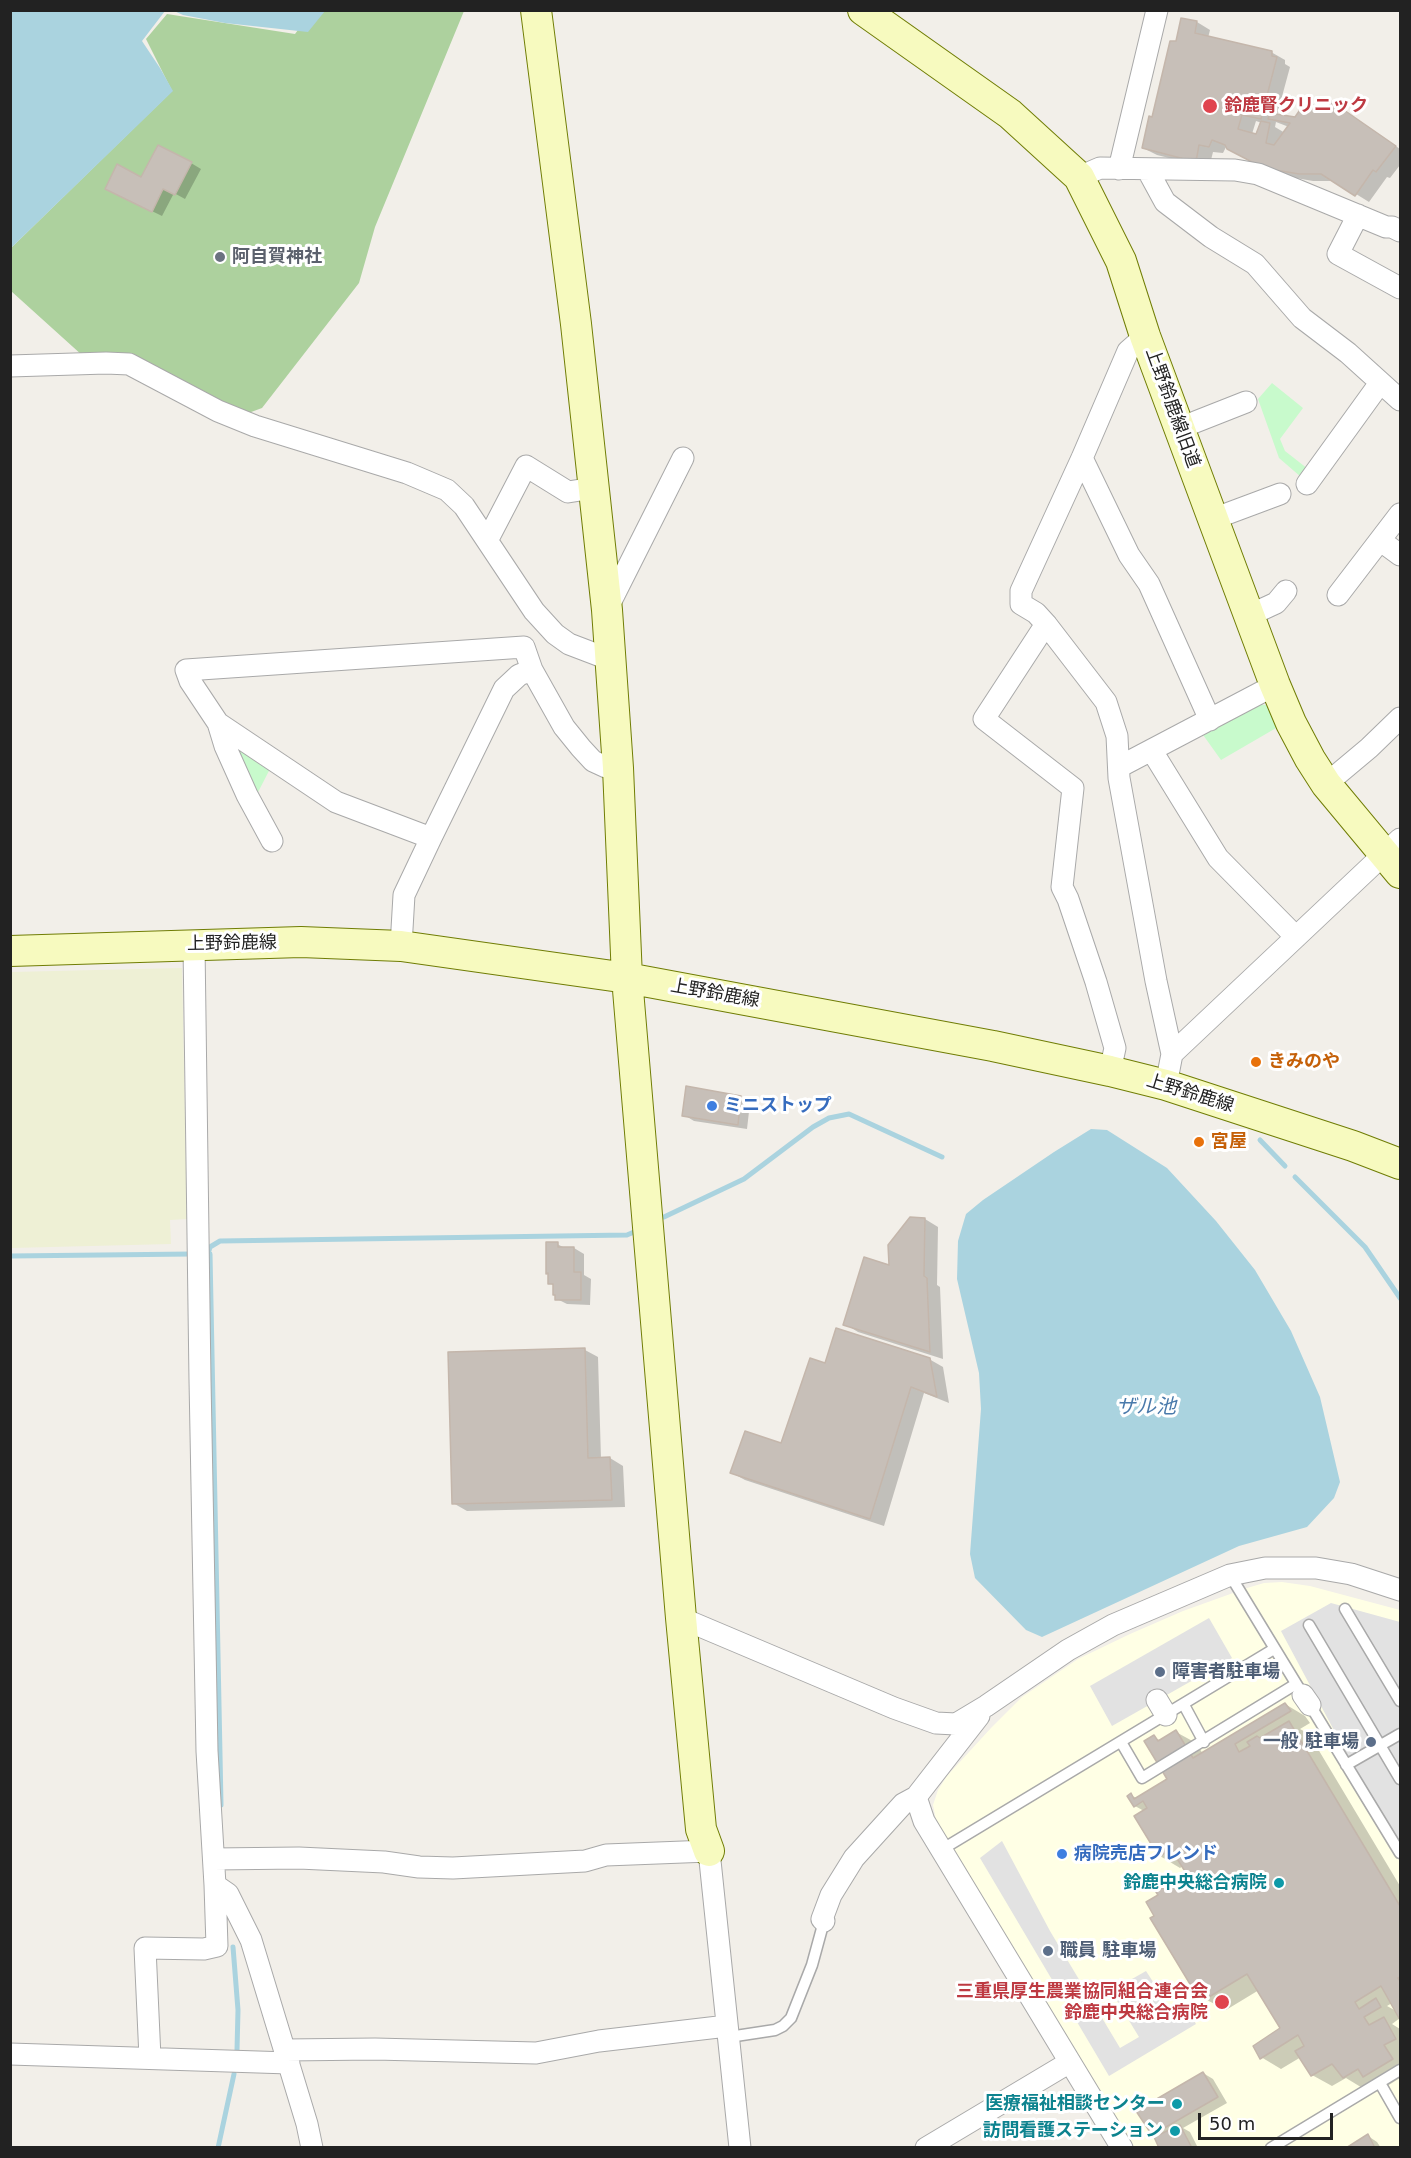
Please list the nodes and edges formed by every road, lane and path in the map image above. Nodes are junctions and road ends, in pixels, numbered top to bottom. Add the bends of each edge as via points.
1 (536, 10) edge
2 (863, 10) edge
3 (1157, 10) edge
4 (1119, 169) junction
5 (1147, 169) junction
6 (1079, 177) junction
7 (1358, 215) junction
8 (1401, 231) edge
9 (1401, 288) edge
10 (1145, 336) junction
11 (10, 366) edge
12 (1380, 383) junction
13 (1401, 400) edge
14 (1246, 402) dead end
15 (1180, 428) junction
16 (683, 458) dead end
17 (1082, 458) junction
18 (1307, 484) dead end
19 (593, 488) junction
20 (1280, 494) dead end
21 (1401, 514) edge
22 (1213, 519) junction
23 (488, 539) junction
24 (1381, 541) junction
25 (1401, 555) edge
26 (1286, 591) dead end
27 (1338, 595) dead end
28 (606, 610) junction
29 (1250, 615) junction
30 (1046, 624) junction
31 (611, 660) junction
32 (532, 670) junction
33 (1275, 685) junction
34 (1401, 717) edge
35 (1210, 720) junction
36 (218, 723) junction
37 (1152, 751) junction
38 (1119, 767) junction
39 (618, 768) junction
40 (1326, 784) junction
41 (431, 838) junction
42 (272, 841) dead end
43 (1395, 856) edge
44 (1296, 937) junction
45 (194, 945) junction
46 (400, 946) junction
47 (10, 951) edge
48 (627, 978) junction
49 (1172, 1054) junction
50 (1110, 1071) junction
51 (1166, 1085) junction
52 (1401, 1164) edge
53 (1230, 1575) junction
54 (1401, 1590) edge
55 (1345, 1609) dead end
56 (681, 1618) junction
57 (1309, 1625) dead end
58 (1274, 1649) junction
59 (1303, 1695) junction
60 (1401, 1701) edge
61 (986, 1706) junction
62 (1169, 1707) junction
63 (1401, 1734) edge
64 (1121, 1742) junction
65 (1204, 1742) junction
66 (1382, 1745) junction
67 (1346, 1765) junction
68 (1401, 1779) edge
69 (916, 1797) junction
70 (941, 1850) junction
71 (709, 1851) junction
72 (1401, 1853) edge
73 (214, 1860) junction
74 (215, 1885) junction
75 (824, 1921) joint
76 (728, 2032) junction
77 (10, 2054) edge
78 (287, 2056) junction
79 (150, 2058) junction
80 (1070, 2062) junction
81 (1401, 2070) edge
82 (1380, 2083) junction
83 (1401, 2118) edge
84 (312, 2148) edge
85 (740, 2148) edge
86 (926, 2148) edge
87 (1122, 2148) edge
88 (1270, 2148) edge

1 - 19 street
2 - 6 street, 上野鈴鹿線旧道 via 1010,114
3 - 4 street
4 - 5 street
4 - 6 street via 1100,168
5 - 7 street via 1258,174
5 - 12 street via 1165,202 1255,264 1302,318
6 - 10 street, 上野鈴鹿線旧道 via 1121,261
7 - 8 street
7 - 9 street via 1338,254
10 - 15 street, 上野鈴鹿線旧道
10 - 17 street via 1128,351
11 - 23 street via 129,364 255,426 407,473 447,490
12 - 13 street
12 - 18 street
14 - 15 street
15 - 22 street, 上野鈴鹿線旧道
16 - 28 street
17 - 30 street via 1021,591 1021,604
17 - 35 street via 1129,555 1149,584
19 - 23 street via 568,492 526,466
19 - 28 street
20 - 22 street
21 - 24 street
22 - 29 street, 上野鈴鹿線旧道
23 - 31 street via 534,611 555,634 569,644
24 - 25 street
24 - 27 street
26 - 29 street via 1276,603
28 - 31 street
29 - 33 street, 上野鈴鹿線旧道
30 - 38 street via 1106,702 1117,736
30 - 50 street via 984,719 1073,788 1062,887 1115,1048
31 - 39 street
32 - 36 street via 524,647 186,670
32 - 39 street via 564,727 581,748 594,761
32 - 41 street via 519,675 504,689
33 - 35 street
33 - 40 street, 上野鈴鹿線旧道 via 1305,750
34 - 40 street
35 - 37 street
36 - 41 street via 336,802
36 - 42 street via 247,795
37 - 38 street
37 - 44 street via 1218,858
38 - 49 street
39 - 48 street
40 - 43 street, 上野鈴鹿線旧道
41 - 46 street via 404,895
43 - 44 street
44 - 49 street
45 - 46 street, 上野鈴鹿線 via 301,942
45 - 47 street, 上野鈴鹿線
45 - 73 street via 207,1751
46 - 48 street, 上野鈴鹿線
48 - 50 street, 上野鈴鹿線
48 - 56 street
49 - 51 street
50 - 51 street, 上野鈴鹿線
51 - 52 street, 上野鈴鹿線
53 - 54 street via 1265,1568 1316,1568
53 - 58 lane
53 - 61 street via 1113,1625
55 - 60 lane
56 - 61 street via 936,1723 956,1724
56 - 71 street via 700,1829
57 - 66 lane
58 - 59 lane
58 - 62 lane
59 - 65 lane
59 - 67 lane
61 - 69 street
62 - 64 lane
62 - 65 lane
63 - 66 lane
64 - 65 lane via 1142,1778
64 - 70 lane
66 - 67 lane
66 - 68 lane
67 - 72 lane
69 - 70 street via 924,1821
69 - 75 street via 903,1804 854,1858 831,1895
70 - 80 street
71 - 73 street via 453,1868 299,1858
71 - 76 street
73 - 74 street
74 - 78 street via 228,1894 251,1940
74 - 79 street via 217,1946 145,1948
75 - 76 lane via 791,2018 775,2030
76 - 78 street via 599,2041 536,2052 375,2049
76 - 85 street
77 - 79 street
78 - 79 street
78 - 84 street
80 - 86 street
80 - 87 street
81 - 82 lane
82 - 83 lane
82 - 88 lane

